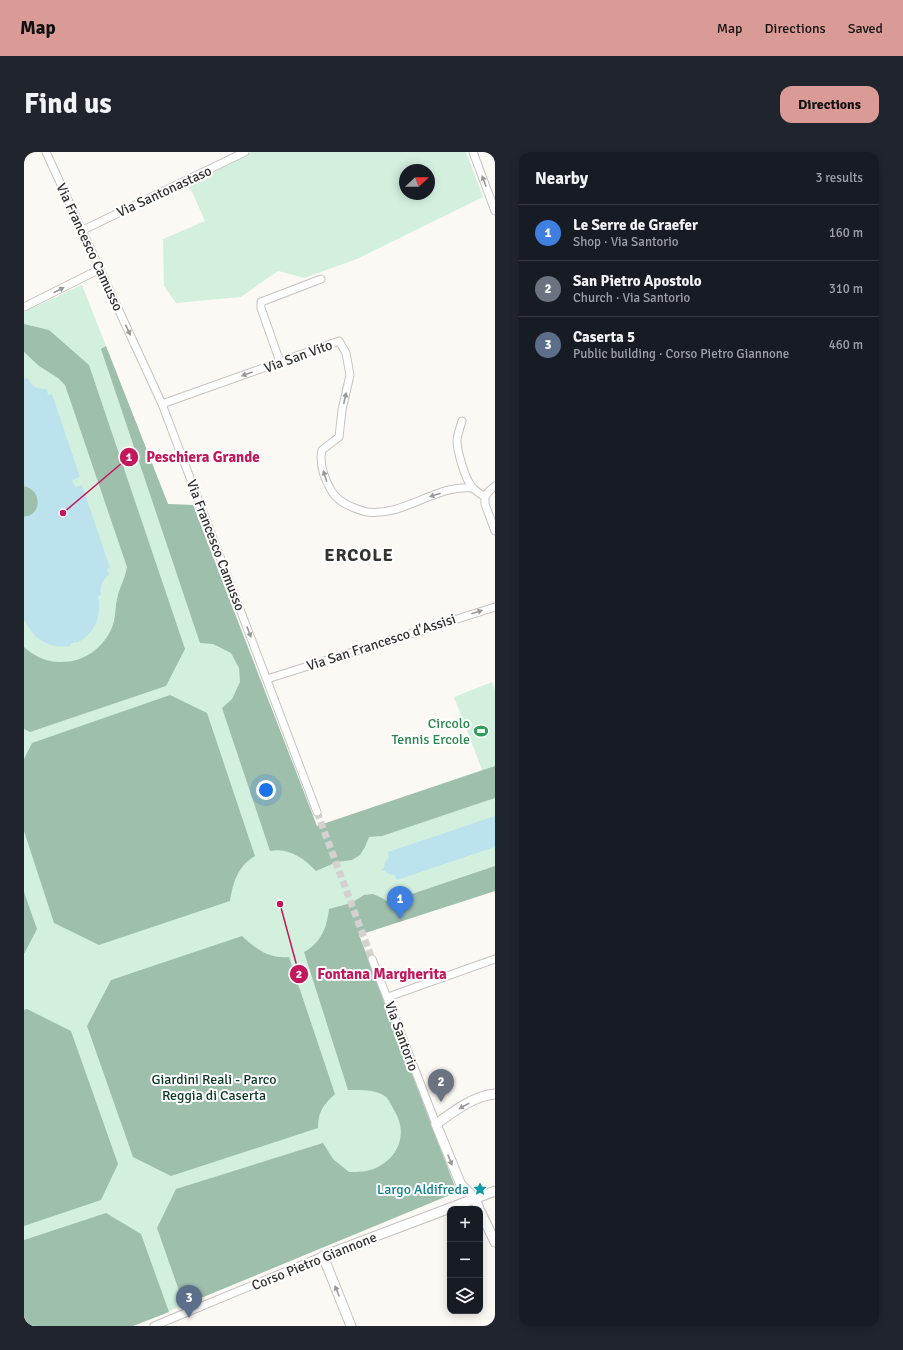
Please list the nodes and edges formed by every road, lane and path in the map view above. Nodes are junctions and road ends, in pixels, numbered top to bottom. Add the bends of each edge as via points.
1 (46, 152) edge
2 (245, 152) edge
3 (473, 152) edge
4 (495, 211) edge
5 (83, 230) junction
6 (100, 269) junction
7 (321, 279) dead end
8 (24, 307) edge
9 (280, 362) junction
10 (162, 404) junction
11 (462, 421) dead end
12 (495, 486) edge
13 (473, 488) junction
14 (485, 497) junction
15 (495, 531) edge
16 (495, 607) edge
17 (267, 679) junction
18 (317, 812) tunnel mouth
19 (372, 959) tunnel mouth
20 (495, 959) edge
21 (388, 998) junction
22 (495, 1094) edge
23 (436, 1124) junction
24 (495, 1191) edge
25 (475, 1198) junction
26 (478, 1206) edge
27 (483, 1216) edge
28 (495, 1242) edge
29 (323, 1256) junction
30 (169, 1323) edge
31 (154, 1326) edge
32 (351, 1326) edge

1 - 5 street, Via Francesco Camusso
2 - 5 street, Via Santonastaso
4 -> 3 street
5 - 6 street, Via Francesco Camusso
8 -> 6 street
6 -> 10 street, Via Francesco Camusso
7 - 9 street via 261,302
9 -> 10 street, Via San Vito
13 -> 9 street, Via San Vito via 451,490 380,513 365,512 345,504 334,496 326,482 320,460 322,450 339,437 350,375 346,353 339,341
10 -> 17 street, Via Francesco Camusso
11 - 13 street via 457,438 458,447
12 - 14 street
13 - 14 street
14 - 15 street
17 -> 16 street, Via San Francesco d'Assisi
17 - 18 street, Via Francesco Camusso
19 - 21 street, Via Santorio
20 - 21 street
21 - 23 street, Via Santorio
22 -> 23 street via 466,1104
23 -> 25 street, Via Santorio via 461,1185
24 - 25 street
25 - 26 street
25 - 29 street, Corso Pietro Giannone
27 - 28 street
29 - 30 street, Corso Pietro Giannone
32 -> 29 street
30 - 31 street, Corso Pietro Giannone

